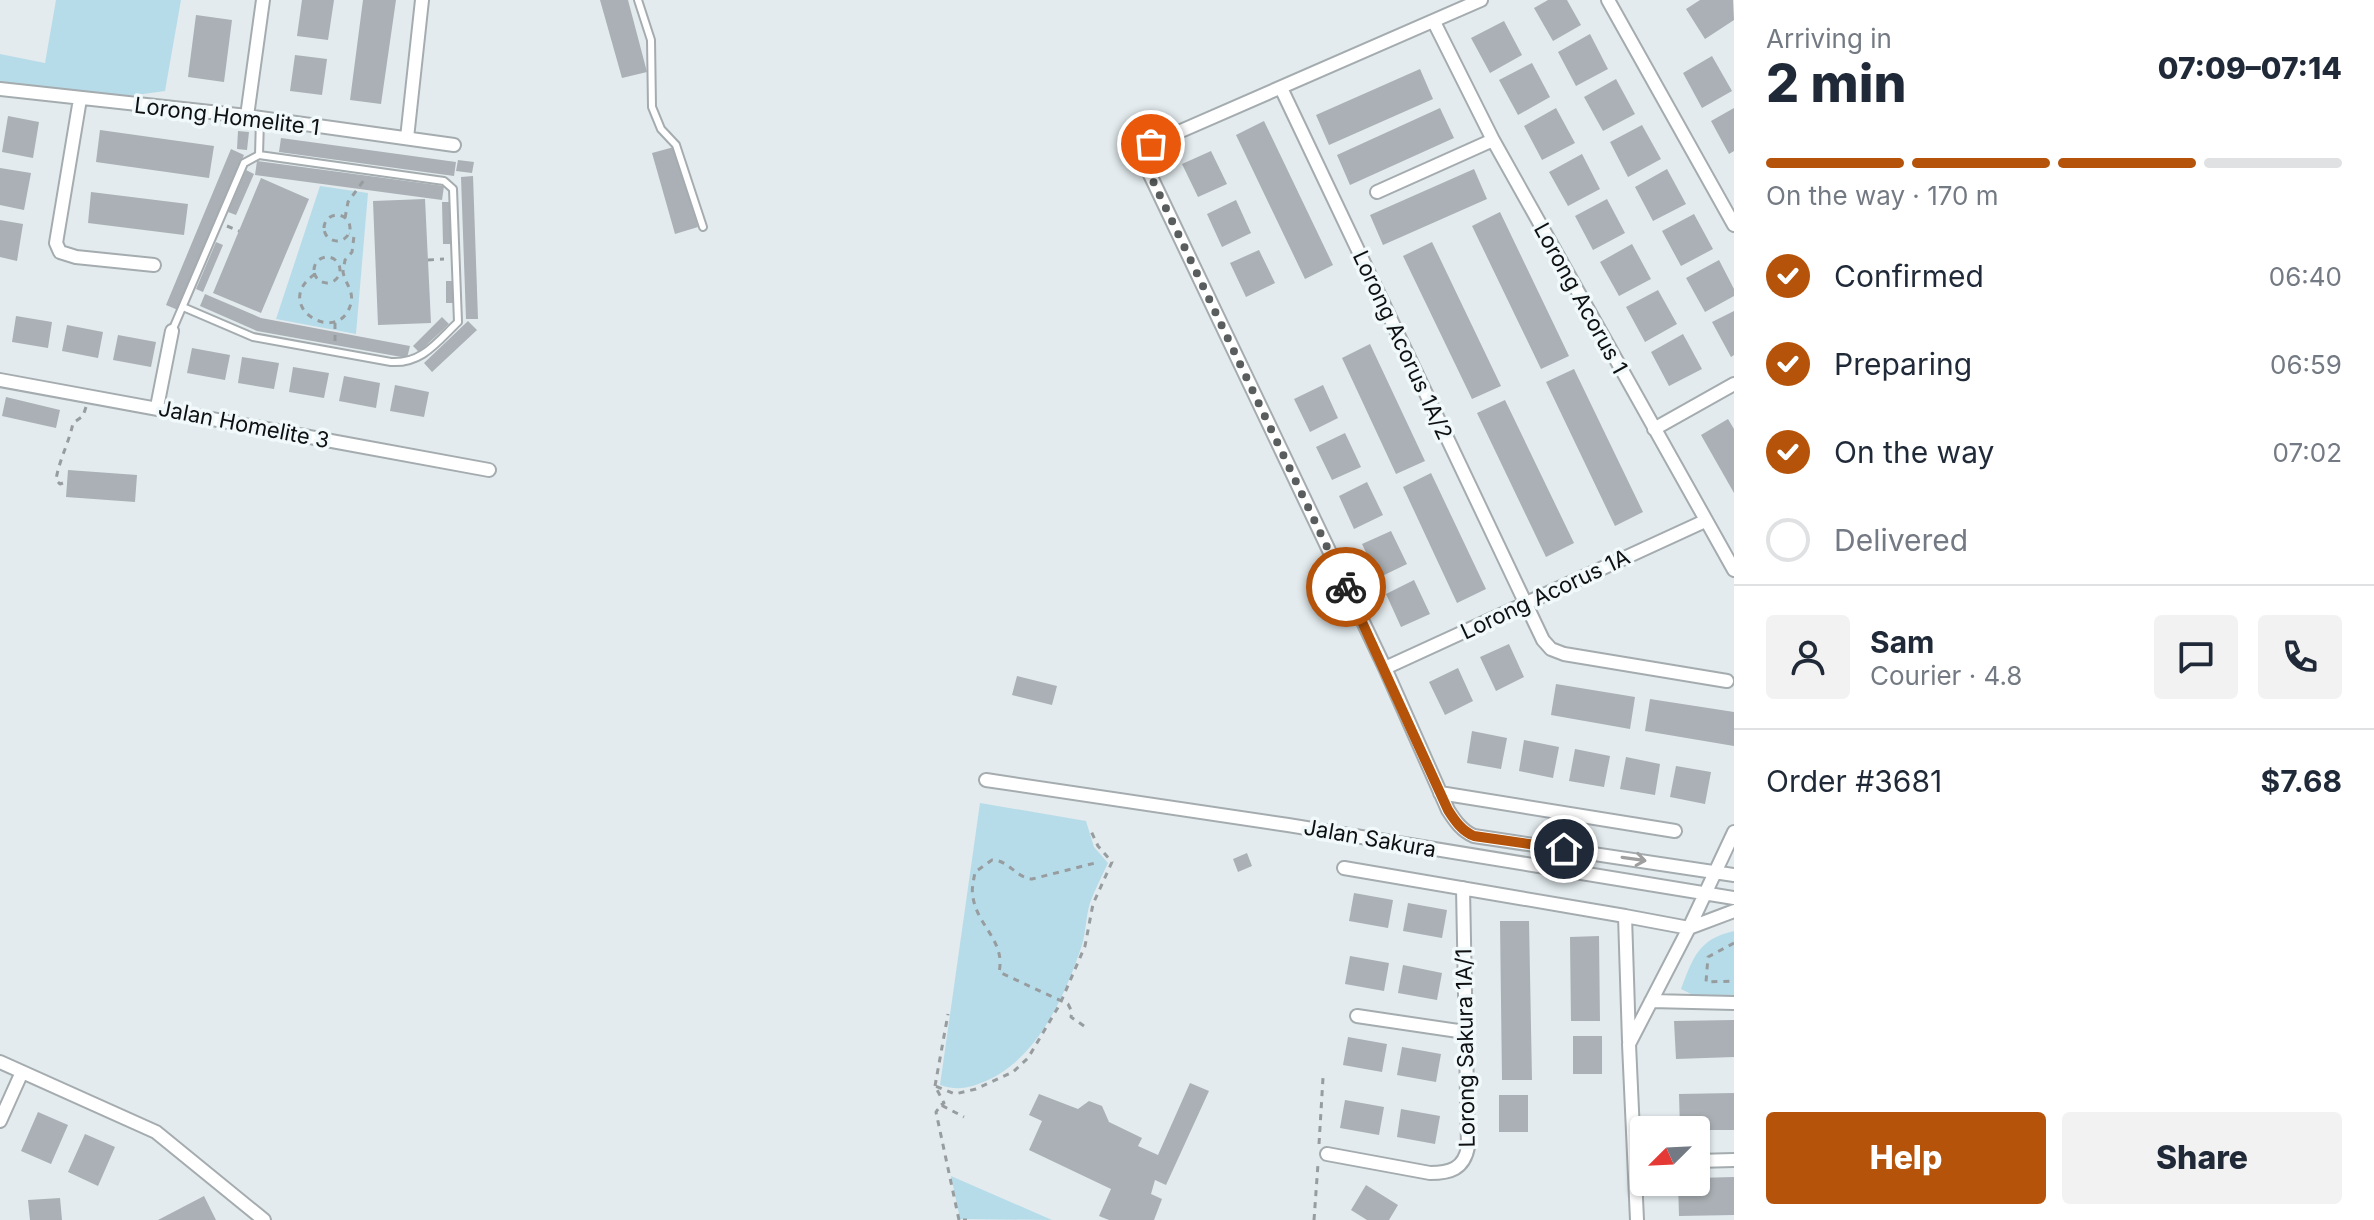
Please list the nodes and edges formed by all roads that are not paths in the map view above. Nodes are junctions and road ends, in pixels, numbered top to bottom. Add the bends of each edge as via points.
1 (263, 0) edge
2 (422, 0) edge
3 (638, 0) edge
4 (1481, 0) edge
5 (1608, 0) edge
6 (1434, 22) junction
7 (1281, 88) junction
8 (0, 89) edge
9 (80, 99) junction
10 (253, 118) junction
11 (407, 138) junction
12 (1493, 140) junction
13 (454, 145) dead end
14 (259, 155) junction
15 (1377, 192) dead end
16 (1734, 225) edge
17 (703, 227) dead end
18 (154, 265) dead end
19 (183, 307) junction
20 (172, 331) joint
21 (0, 380) edge
22 (1734, 384) edge
23 (157, 407) junction
24 (1654, 429) junction
25 (489, 470) dead end
26 (1705, 521) junction
27 (1734, 570) edge
28 (1525, 602) junction
29 (1385, 668) junction
30 (1727, 681) dead end
31 (986, 780) dead end
32 (1440, 793) junction
33 (1675, 831) dead end
34 (1734, 832) edge
35 (1344, 868) dead end
36 (1714, 870) junction
37 (1734, 875) edge
38 (1463, 888) junction
39 (1704, 895) junction
40 (1734, 898) edge
41 (1734, 911) edge
42 (1625, 916) junction
43 (1689, 928) junction
44 (1651, 1001) junction
45 (1734, 1003) edge
46 (1357, 1016) dead end
47 (1465, 1032) junction
48 (1629, 1044) junction
49 (0, 1062) edge
50 (22, 1072) junction
51 (1636, 1116) edge
52 (0, 1121) edge
53 (1327, 1154) dead end
54 (1734, 1160) edge
55 (1710, 1161) edge
56 (1638, 1196) edge
57 (264, 1220) edge
58 (1637, 1220) edge

1 - 10 street
2 - 11 street
3 - 17 lane via 651,40 652,107 661,129 676,145
4 - 6 street
5 - 16 street
6 - 7 street
6 - 12 street, Lorong Acorus 1
7 - 28 street, Lorong Acorus 1A/2
7 - 29 street, Jalan Sakura via 1151,144 1144,162
8 - 9 street, Lorong Homelite 1
9 - 10 street, Lorong Homelite 1
9 - 18 street via 56,243 60,252
10 - 11 street, Lorong Homelite 1
10 - 14 lane
11 - 13 street, Lorong Homelite 1
12 - 15 street
12 - 24 street, Lorong Acorus 1
14 - 19 lane via 244,163
14 - 19 lane via 450,184 458,322 420,358 407,363 253,337
19 - 20 lane
20 - 23 street
21 - 23 street, Jalan Homelite 3
22 - 24 street
23 - 25 street, Jalan Homelite 3
24 - 26 street, Lorong Acorus 1
26 - 27 street, Lorong Acorus 1
26 - 28 street, Lorong Acorus 1A
28 - 29 street, Lorong Acorus 1A
28 - 30 street, Lorong Acorus 1A/2 via 1551,649
29 - 32 street, Jalan Sakura
31 - 39 street, Jalan Sakura
32 - 33 street
32 -> 36 street, Jalan Sakura via 1457,823 1474,836
34 - 36 street
35 - 38 street
36 - 37 street, Jalan Sakura
36 - 39 street
38 - 42 street
38 - 47 street, Lorong Sakura 1A/1
39 - 40 street, Jalan Sakura
39 - 43 street
41 - 43 street
42 - 43 street
42 - 48 street
43 - 44 street
44 - 45 street
44 - 48 street
46 - 47 street
47 - 53 street, Lorong Sakura 1A/1 via 1468,1147 1458,1168 1430,1173
48 - 51 street
49 - 50 street
50 - 52 street
50 - 57 street via 156,1132
54 - 55 street
56 - 58 street

